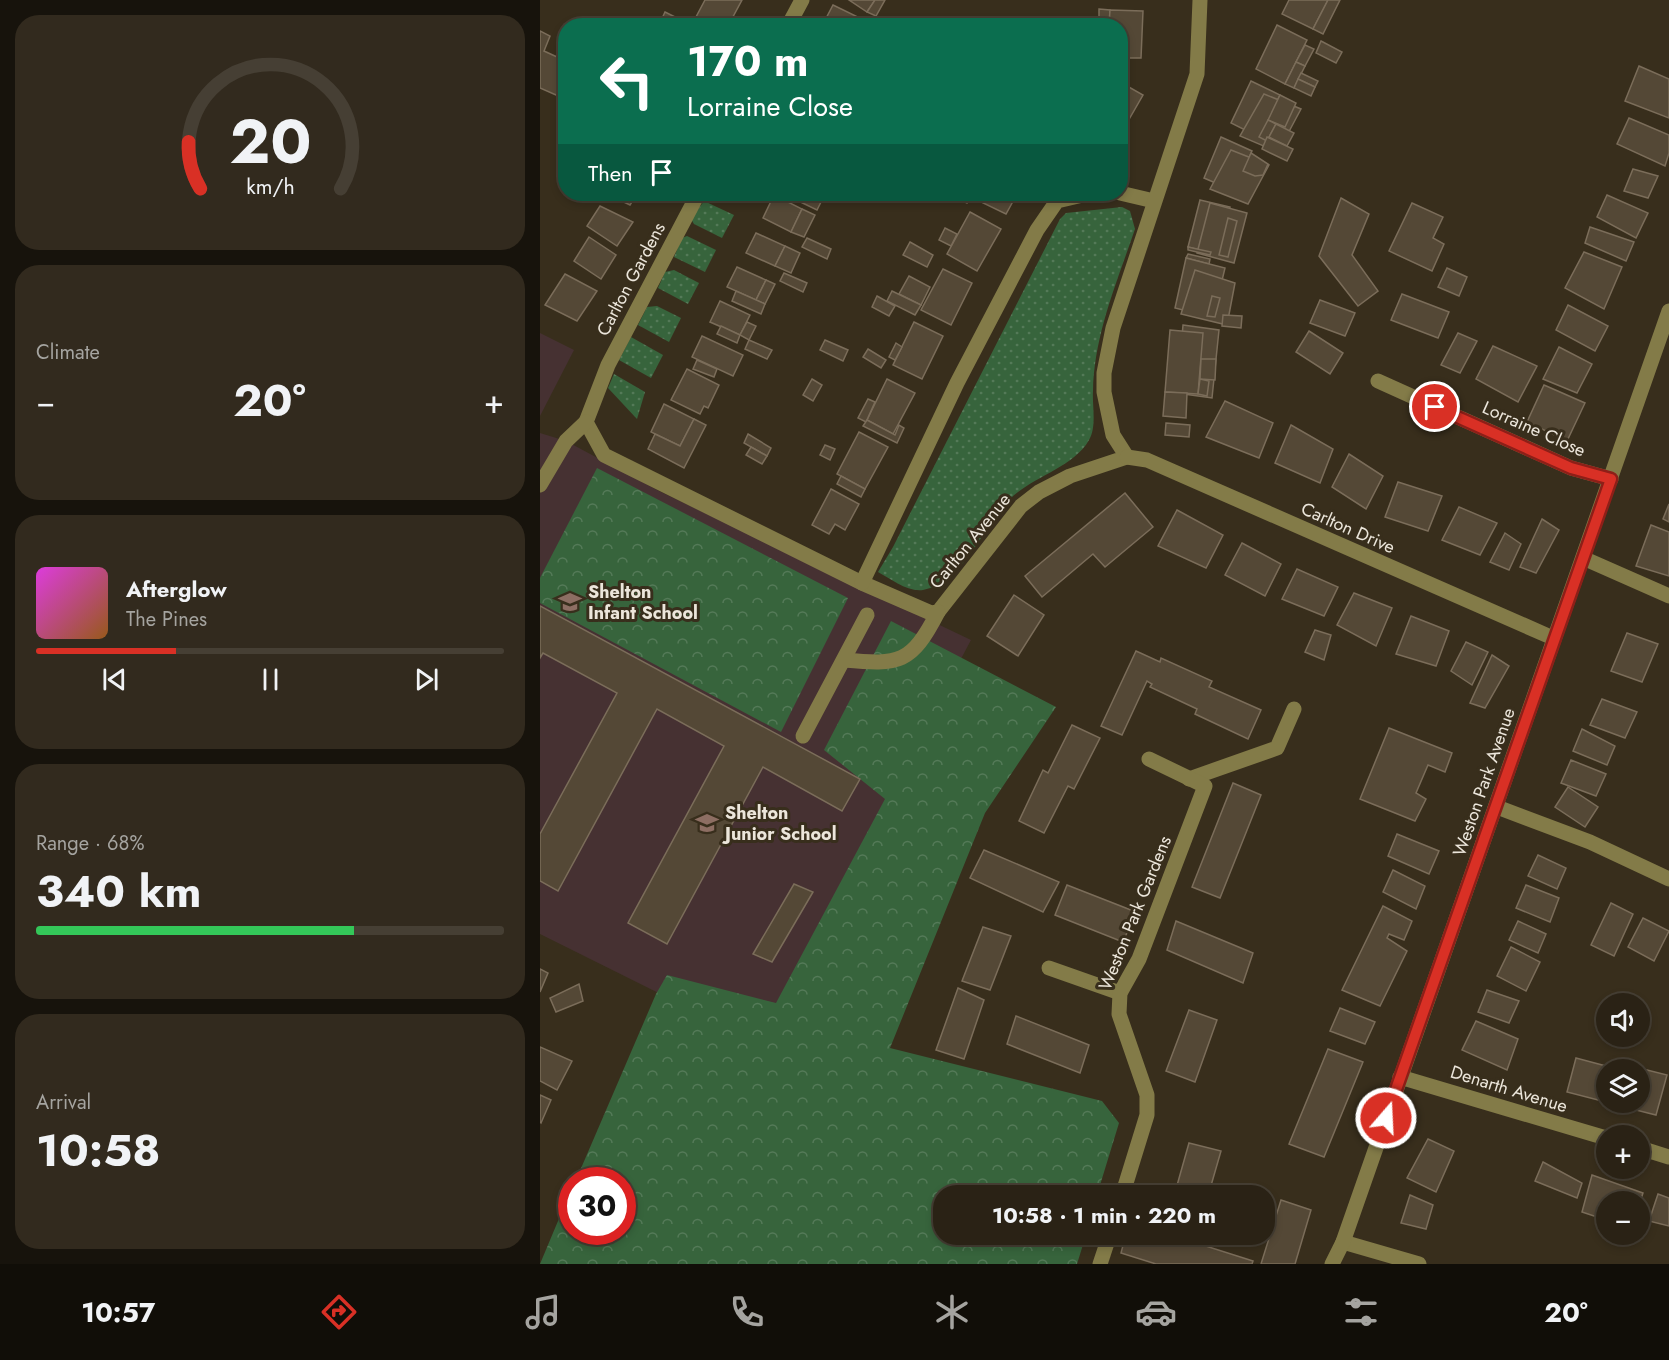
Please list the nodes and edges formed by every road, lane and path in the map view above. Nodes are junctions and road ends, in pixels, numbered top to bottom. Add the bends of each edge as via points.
1 (802, 0) edge
2 (1200, 0) edge
3 (792, 18) edge
4 (1128, 196) edge
5 (694, 201) edge
6 (1057, 201) edge
7 (1155, 201) junction
8 (1669, 311) edge
9 (1378, 381) dead end
10 (586, 422) junction
11 (1127, 457) junction
12 (1611, 479) junction
13 (540, 485) edge
14 (1583, 558) junction
15 (862, 583) junction
16 (1669, 596) edge
17 (938, 612) junction
18 (867, 615) dead end
19 (1553, 638) junction
20 (844, 660) junction
21 (1294, 709) dead end
22 (803, 736) dead end
23 (1149, 759) dead end
24 (1190, 779) junction
25 (1497, 807) junction
26 (1669, 879) edge
27 (1049, 968) dead end
28 (1120, 993) junction
29 (1400, 1077) junction
30 (1596, 1135) edge
31 (1650, 1151) edge
32 (1669, 1157) edge
33 (1125, 1185) edge
34 (1343, 1242) junction
35 (1107, 1245) edge
36 (1101, 1264) edge
37 (1332, 1264) edge
38 (1419, 1264) edge

1 - 3 street
2 - 7 street via 1197,74
4 - 7 street
5 - 10 street, Carlton Gardens via 600,383
6 - 15 street via 1036,230 957,383
7 - 11 street via 1113,328 1104,373 1113,435
8 - 12 street, Weston Park Avenue
9 - 12 street, Lorraine Close via 1571,468
10 - 13 street via 566,441
10 - 15 street, Carlton Avenue via 604,454
11 - 17 street, Carlton Avenue via 1070,476 1021,506
11 - 19 street, Carlton Drive via 1147,460
12 - 14 street, Weston Park Avenue
14 - 16 street
14 - 19 street, Weston Park Avenue
15 - 17 street, Carlton Avenue via 931,613
17 - 20 street via 922,644 905,657 883,663
18 - 20 street
19 - 25 street, Weston Park Avenue
20 - 22 street
21 - 24 street via 1277,748
23 - 24 street
24 - 28 street, Weston Park Gardens via 1205,786 1139,959
25 - 26 street via 1590,842
25 - 29 street, Weston Park Avenue
27 - 28 street
28 - 33 street, Weston Park Gardens via 1119,1014 1147,1095 1147,1114
29 - 30 street, Denarth Avenue
29 - 34 street, Weston Park Avenue
31 - 32 street
34 - 37 street, Weston Park Avenue
34 - 38 street
35 - 36 street

